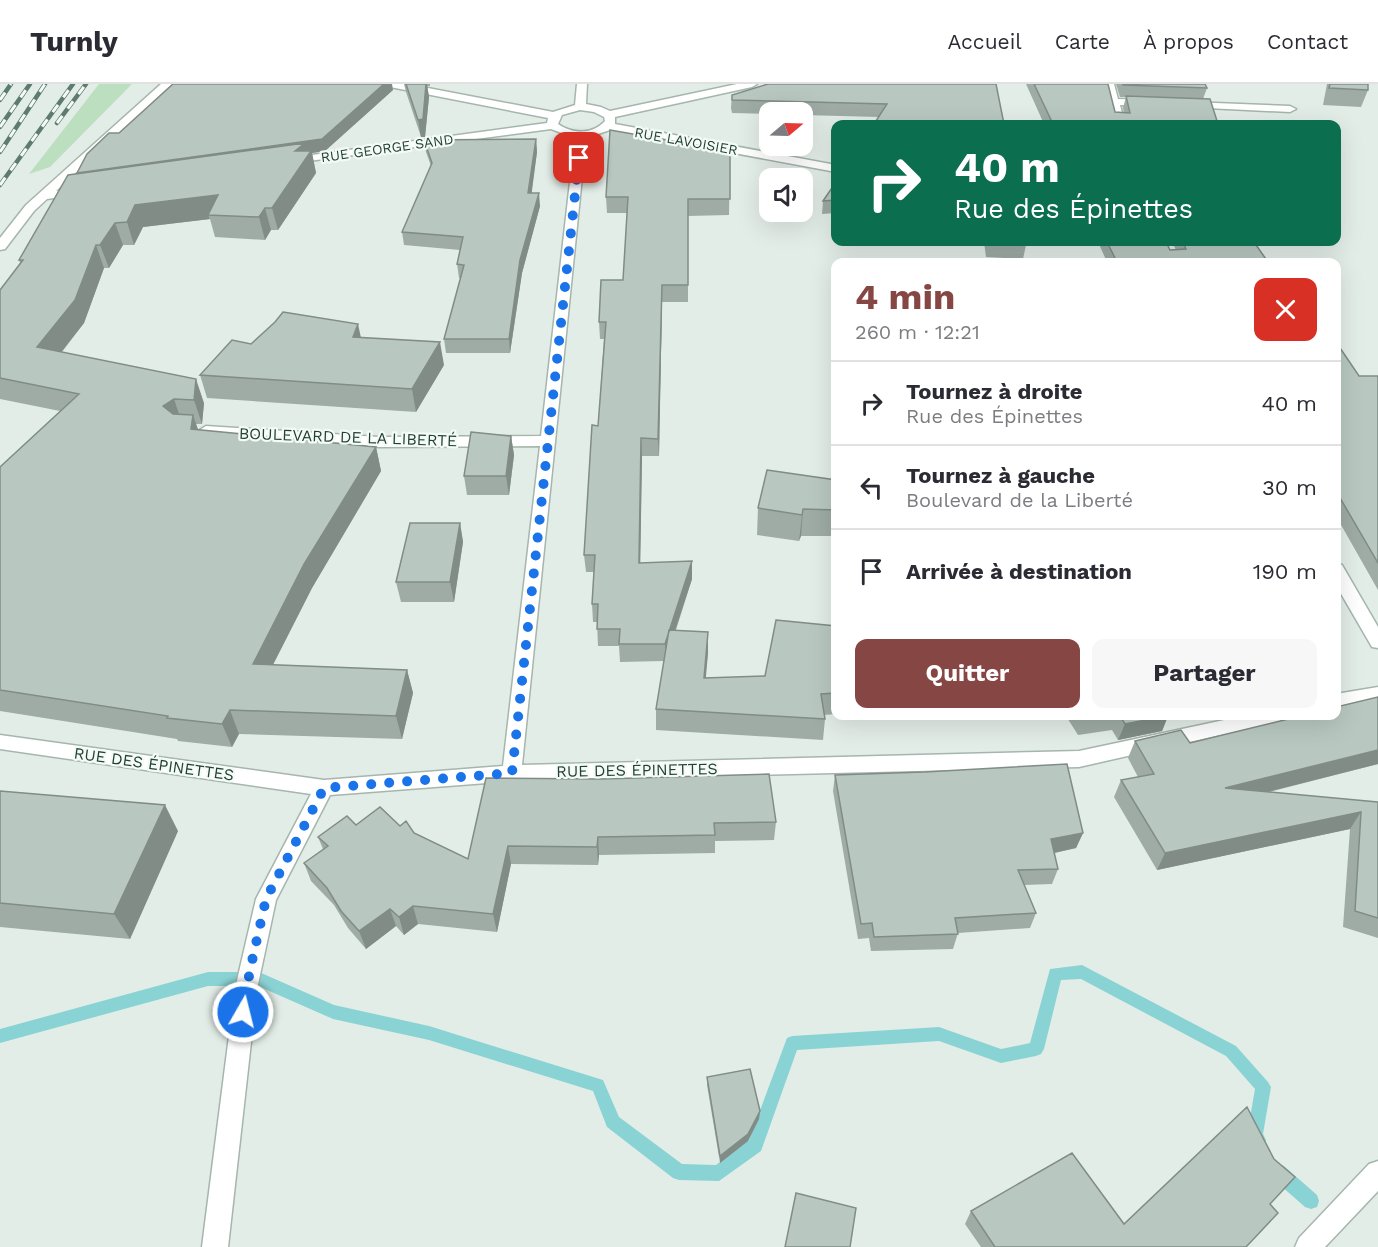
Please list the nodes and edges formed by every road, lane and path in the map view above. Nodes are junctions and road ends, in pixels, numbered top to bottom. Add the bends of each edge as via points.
1 (167, 84) edge
2 (390, 84) edge
3 (582, 84) edge
4 (752, 84) edge
5 (1109, 84) edge
6 (1114, 102) junction
7 (1155, 104) edge
8 (1178, 105) edge
9 (580, 107) junction
10 (1290, 109) dead end
11 (608, 120) junction
12 (1118, 120) edge
13 (554, 121) junction
14 (581, 134) junction
15 (280, 163) edge
16 (831, 168) edge
17 (91, 190) edge
18 (43, 196) junction
19 (0, 246) edge
20 (194, 431) edge
21 (549, 441) junction
22 (1341, 577) edge
23 (1378, 642) edge
24 (1378, 693) edge
25 (1341, 700) edge
26 (1256, 720) edge
27 (0, 742) edge
28 (512, 773) junction
29 (324, 788) junction
30 (1378, 1173) edge
31 (215, 1247) edge
32 (1308, 1247) edge

1 - 18 street
2 - 13 street
3 - 9 street
4 - 11 street
5 - 6 street
6 - 7 street
6 - 12 street
8 - 10 street
9 - 11 street, RUE LAVOISIER via 597,109
9 - 13 street via 564,110
11 - 14 street via 597,132
11 - 16 street, RUE LAVOISIER
13 - 14 street via 564,132
13 - 15 street, RUE GEORGE SAND
14 - 21 street
17 - 18 street
18 - 19 street
20 - 21 street, BOULEVARD DE LA LIBERTÉ via 379,442
21 - 28 street
22 - 23 street
24 - 25 street
26 - 28 street, RUE DES ÉPINETTES via 1079,759
27 - 29 street, RUE DES ÉPINETTES
28 - 29 street, RUE DES ÉPINETTES
29 - 31 street via 266,899 248,979
30 - 32 street

